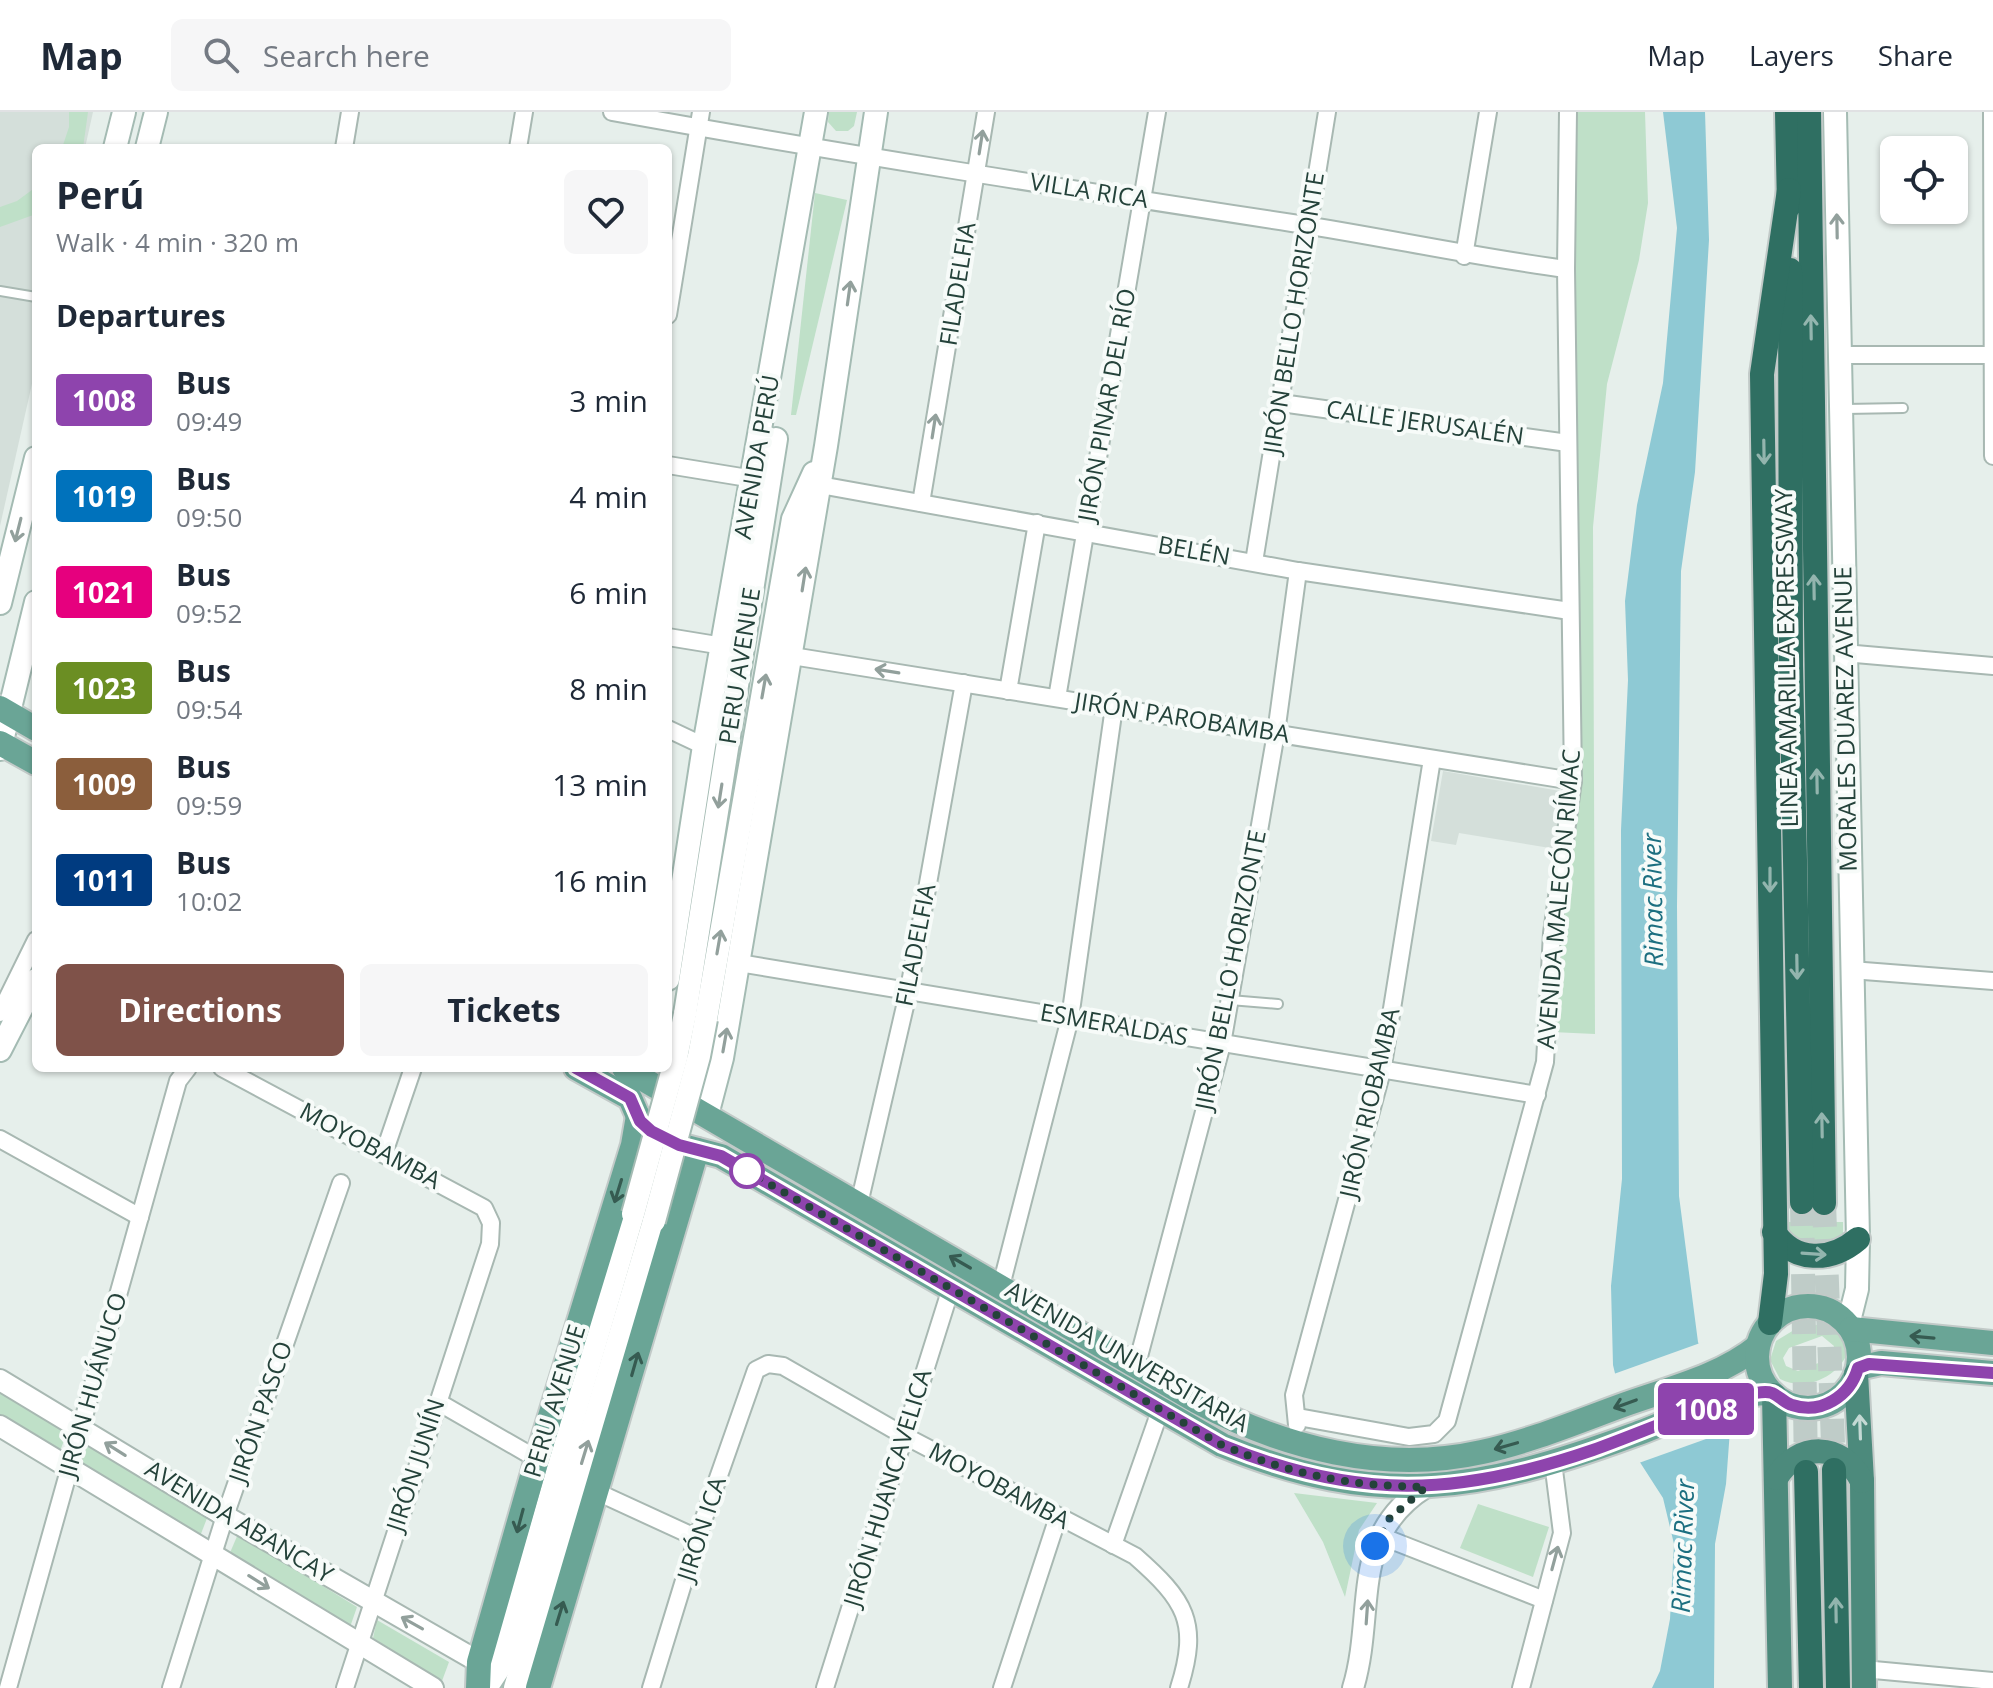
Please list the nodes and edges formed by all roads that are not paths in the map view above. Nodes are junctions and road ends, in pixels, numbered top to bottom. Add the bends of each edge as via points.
1 (124, 112) edge
2 (156, 112) edge
3 (350, 112) edge
4 (524, 112) edge
5 (612, 112) edge
6 (816, 112) edge
7 (876, 112) edge
8 (986, 112) edge
9 (1157, 112) edge
10 (1327, 112) edge
11 (1488, 112) edge
12 (1568, 112) edge
13 (1787, 112) edge
14 (1809, 112) edge
15 (1835, 112) edge
16 (1992, 112) edge
17 (700, 120) edge
18 (116, 144) edge
19 (148, 144) edge
20 (345, 144) edge
21 (519, 144) edge
22 (810, 148) junction
23 (869, 156) junction
24 (976, 172) junction
25 (1789, 190) junction
26 (1142, 200) junction
27 (798, 219) junction
28 (1307, 225) junction
29 (1464, 256) junction
30 (1566, 269) junction
31 (0, 291) edge
32 (672, 291) edge
33 (32, 296) edge
34 (1839, 355) junction
35 (1992, 355) edge
36 (1281, 403) junction
37 (1903, 408) dead end
38 (1840, 409) junction
39 (1568, 443) junction
40 (826, 446) junction
41 (1993, 456) edge
42 (672, 466) edge
43 (32, 474) edge
44 (754, 479) junction
45 (820, 485) junction
46 (921, 503) junction
47 (1037, 523) junction
48 (1086, 532) junction
49 (1254, 562) junction
50 (1298, 571) junction
51 (0, 603) edge
52 (1570, 611) junction
53 (32, 616) edge
54 (672, 638) edge
55 (723, 646) junction
56 (1844, 653) junction
57 (792, 656) junction
58 (1993, 666) edge
59 (964, 683) junction
60 (1008, 691) junction
61 (1057, 698) junction
62 (1114, 707) junction
63 (4, 710) edge
64 (32, 727) edge
65 (672, 731) edge
66 (1276, 733) junction
67 (1, 746) edge
68 (704, 746) junction
69 (1432, 759) junction
70 (32, 761) edge
71 (1573, 781) junction
72 (32, 948) edge
73 (672, 953) edge
74 (739, 963) junction
75 (1851, 970) junction
76 (1993, 981) edge
77 (32, 988) edge
78 (909, 989) junction
79 (1229, 1000) junction
80 (1278, 1004) dead end
81 (0, 1013) edge
82 (695, 1016) junction
83 (1070, 1018) junction
84 (1222, 1044) junction
85 (0, 1050) edge
86 (1382, 1071) junction
87 (230, 1072) edge
88 (412, 1072) edge
89 (583, 1072) edge
90 (183, 1075) edge
91 (649, 1075) edge
92 (1537, 1095) junction
93 (707, 1115) junction
94 (638, 1116) junction
95 (0, 1139) edge
96 (697, 1150) junction
97 (384, 1153) junction
98 (341, 1183) dead end
99 (859, 1204) junction
100 (140, 1217) junction
101 (644, 1218) junction
102 (1774, 1232) junction
103 (1858, 1239) junction
104 (490, 1244) joint
105 (1001, 1286) junction
106 (951, 1288) junction
107 (1770, 1323) junction
108 (1850, 1327) junction
109 (1993, 1343) edge
110 (1758, 1346) junction
111 (1137, 1364) junction
112 (756, 1370) joint
113 (1857, 1371) junction
114 (1993, 1373) edge
115 (0, 1380) edge
116 (1773, 1394) junction
117 (438, 1402) junction
118 (1160, 1411) junction
119 (1298, 1417) junction
120 (0, 1426) edge
121 (82, 1428) junction
122 (903, 1435) junction
123 (1293, 1442) junction
124 (537, 1459) junction
125 (1553, 1462) junction
126 (70, 1467) junction
127 (1834, 1470) tunnel mouth
128 (1806, 1472) tunnel mouth
129 (1776, 1478) junction
130 (1862, 1481) junction
131 (1426, 1487) junction
132 (597, 1492) junction
133 (225, 1516) junction
134 (1058, 1517) junction
135 (1378, 1535) junction
136 (697, 1538) junction
137 (1113, 1545) junction
138 (213, 1553) junction
139 (1544, 1600) junction
140 (372, 1601) junction
141 (359, 1644) junction
142 (479, 1662) junction
143 (1863, 1678) edge
144 (1993, 1681) edge
145 (8, 1688) edge
146 (171, 1688) edge
147 (345, 1688) edge
148 (433, 1688) edge
149 (478, 1688) edge
150 (486, 1688) edge
151 (515, 1688) edge
152 (538, 1688) edge
153 (651, 1688) edge
154 (825, 1688) edge
155 (1002, 1688) edge
156 (1179, 1688) edge
157 (1353, 1688) edge
158 (1521, 1688) edge
159 (1780, 1688) edge
160 (1811, 1688) edge
161 (1838, 1688) edge

1 - 18 main road
2 - 19 main road
3 - 20 street
4 - 21 street
5 - 17 street, VILLA RICA
6 - 22 main road, PERU AVENUE
7 - 23 main road
24 -> 8 street, FILADELFIA
9 - 26 street, JIRÓN PINAR DEL RÍO
10 - 28 street, JIRÓN BELLO HORIZONTE
11 - 29 street
12 - 30 street, AVENIDA MALECÓN RÍMAC
13 - 25 highway, LINEA AMARILLA EXPRESSWAY
25 -> 14 highway, LINEA AMARILLA EXPRESSWAY via 1791,665 1813,1203
34 -> 15 main road, MORALES DUAREZ AVENUE
16 - 35 street
17 - 22 street, VILLA RICA
17 - 32 street
22 - 23 street, VILLA RICA
22 - 27 main road, PERU AVENUE
23 - 24 street, VILLA RICA
40 -> 23 main road, PERU AVENUE
24 - 26 street, VILLA RICA
46 -> 24 street, FILADELFIA
25 -> 102 highway via 1762,374
26 - 28 street, VILLA RICA
26 - 48 street, JIRÓN PINAR DEL RÍO
27 - 44 main road, AVENIDA PERÚ
27 -> 82 main road, PERU AVENUE via 780,415
28 - 29 street, VILLA RICA
28 - 36 street, JIRÓN BELLO HORIZONTE
29 - 30 street, VILLA RICA
30 - 39 street, AVENIDA MALECÓN RÍMAC
31 - 33 lane
34 - 35 street
34 - 38 main road, MORALES DUAREZ AVENUE
35 - 41 street
36 - 39 street, CALLE JERUSALÉN
36 - 49 street, JIRÓN BELLO HORIZONTE
37 - 38 lane
38 - 56 main road, MORALES DUAREZ AVENUE
39 - 52 street, AVENIDA MALECÓN RÍMAC
40 - 45 main road
82 -> 40 main road, PERU AVENUE via 793,519
42 - 44 street
43 -> 51 main road
44 - 55 main road, AVENIDA PERÚ
45 - 46 street, BELÉN
57 -> 45 main road
46 - 47 street, BELÉN
47 - 48 street, BELÉN
47 - 60 street
48 - 49 street, BELÉN
48 - 61 street, JIRÓN PINAR DEL RÍO
49 - 50 street, BELÉN
50 - 52 street, BELÉN
50 - 66 street, JIRÓN BELLO HORIZONTE
52 - 71 street, AVENIDA MALECÓN RÍMAC
53 - 63 main road
54 - 55 street
55 - 68 main road, AVENIDA PERÚ
56 - 58 street
56 - 75 main road, MORALES DUAREZ AVENUE
59 -> 57 street, JIRÓN PAROBAMBA
57 - 74 main road
59 - 60 street, JIRÓN PAROBAMBA
59 - 78 street, FILADELFIA
60 - 61 street, JIRÓN PAROBAMBA
61 - 62 street, JIRÓN PAROBAMBA
62 - 66 street, JIRÓN PAROBAMBA
62 - 83 street
63 - 64 main road
63 - 67 main road
65 - 68 street
66 - 69 street, JIRÓN PAROBAMBA
66 - 79 street, JIRÓN BELLO HORIZONTE
67 - 70 main road
68 - 73 main road, AVENIDA PERÚ
69 - 71 street, JIRÓN PAROBAMBA
69 - 86 street, JIRÓN RIOBAMBA
71 - 92 street, AVENIDA MALECÓN RÍMAC via 1552,933 1545,1062
72 - 81 street
74 - 78 street, ESMERALDAS
93 -> 74 main road
75 - 76 street
75 - 103 main road, MORALES DUAREZ AVENUE
77 - 85 main road
78 - 83 street, ESMERALDAS
78 - 99 street, FILADELFIA
79 - 80 lane
79 - 84 street, JIRÓN BELLO HORIZONTE
82 - 101 main road, bridge via 699,1056
83 - 84 street, ESMERALDAS
83 - 105 street
84 - 86 street, ESMERALDAS
84 - 111 street, JIRÓN BELLO HORIZONTE
86 - 92 street, ESMERALDAS
86 - 119 street, JIRÓN RIOBAMBA via 1294,1395
87 - 97 street, MOYOBAMBA
88 - 97 street
89 - 94 main road, AVENIDA UNIVERSITARIA via 630,1098
90 - 100 street, JIRÓN HUÁNUCO
91 - 93 main road, AVENIDA UNIVERSITARIA
92 - 119 street, AVENIDA MALECÓN RÍMAC via 1447,1421 1434,1434 1409,1437
93 - 99 main road, AVENIDA UNIVERSITARIA
94 - 96 main road, AVENIDA UNIVERSITARIA via 662,1138
94 -> 124 main road, PERU AVENUE
95 - 100 street
96 - 106 main road, AVENIDA UNIVERSITARIA via 721,1156
132 -> 96 main road
97 - 104 street, MOYOBAMBA via 484,1208 491,1223
98 - 133 street, JIRÓN PASCO
105 -> 99 main road, AVENIDA UNIVERSITARIA
100 - 121 street, JIRÓN HUÁNUCO
101 - 150 main road via 500,1667
151 -> 101 main road, PERU AVENUE
102 -> 103 highway via 1792,1250 1815,1256 1838,1253
102 - 107 highway via 1775,1305
103 - 108 main road, MORALES DUAREZ AVENUE
104 - 117 street, JIRÓN JUNÍN
105 - 111 main road, AVENIDA UNIVERSITARIA
106 - 118 main road, AVENIDA UNIVERSITARIA
106 - 122 street, JIRÓN HUANCAVELICA
107 - 108 main road via 1790,1308 1816,1306
107 - 110 main road
109 -> 108 main road
108 - 113 main road via 1858,1347
110 - 116 main road via 1759,1371
110 -> 123 main road, AVENIDA UNIVERSITARIA via 1722,1369 1480,1453 1421,1460 1371,1458
111 - 123 main road, AVENIDA UNIVERSITARIA via 1230,1419
112 - 122 street, MOYOBAMBA via 768,1364 783,1366
112 - 136 street, JIRÓN ICA
113 - 114 main road via 1881,1363
113 - 116 main road via 1843,1394 1821,1406 1796,1407
130 -> 113 highway
115 - 121 street, AVENIDA ABANCAY
116 - 125 main road, AVENIDA UNIVERSITARIA via 1733,1399
116 - 129 highway
117 - 124 street
117 - 140 street, JIRÓN JUNÍN
118 - 131 main road, AVENIDA UNIVERSITARIA via 1272,1466 1368,1487
118 - 137 street
119 - 123 street, JIRÓN RIOBAMBA
120 - 126 street, AVENIDA ABANCAY
121 - 126 street, JIRÓN HUÁNUCO
133 -> 121 street, AVENIDA ABANCAY
122 - 134 street, MOYOBAMBA
122 - 154 street, JIRÓN HUANCAVELICA
124 -> 142 main road, PERU AVENUE
125 - 131 main road, AVENIDA UNIVERSITARIA
139 -> 125 street via 1562,1533
126 - 138 street, AVENIDA ABANCAY
126 - 145 street, JIRÓN HUÁNUCO
161 -> 127 highway
128 - 160 highway
129 - 130 highway via 1794,1457 1820,1450 1846,1459
129 - 159 highway
130 - 143 highway
131 - 135 street via 1396,1510
132 - 136 street
152 -> 132 main road
133 - 138 street, JIRÓN PASCO
133 - 140 street, AVENIDA ABANCAY
134 - 137 street, MOYOBAMBA
134 - 155 street
135 - 139 street
157 -> 135 street
136 - 153 street, JIRÓN ICA
137 - 156 street, MOYOBAMBA via 1168,1585 1183,1607 1190,1630 1189,1658
138 -> 141 street, AVENIDA ABANCAY
138 - 146 street, JIRÓN PASCO
139 - 158 street
140 - 141 street, JIRÓN JUNÍN
142 -> 140 street, AVENIDA ABANCAY
141 - 147 street, JIRÓN JUNÍN
141 - 148 street, AVENIDA ABANCAY
142 - 149 main road, PERU AVENUE
143 - 144 street

